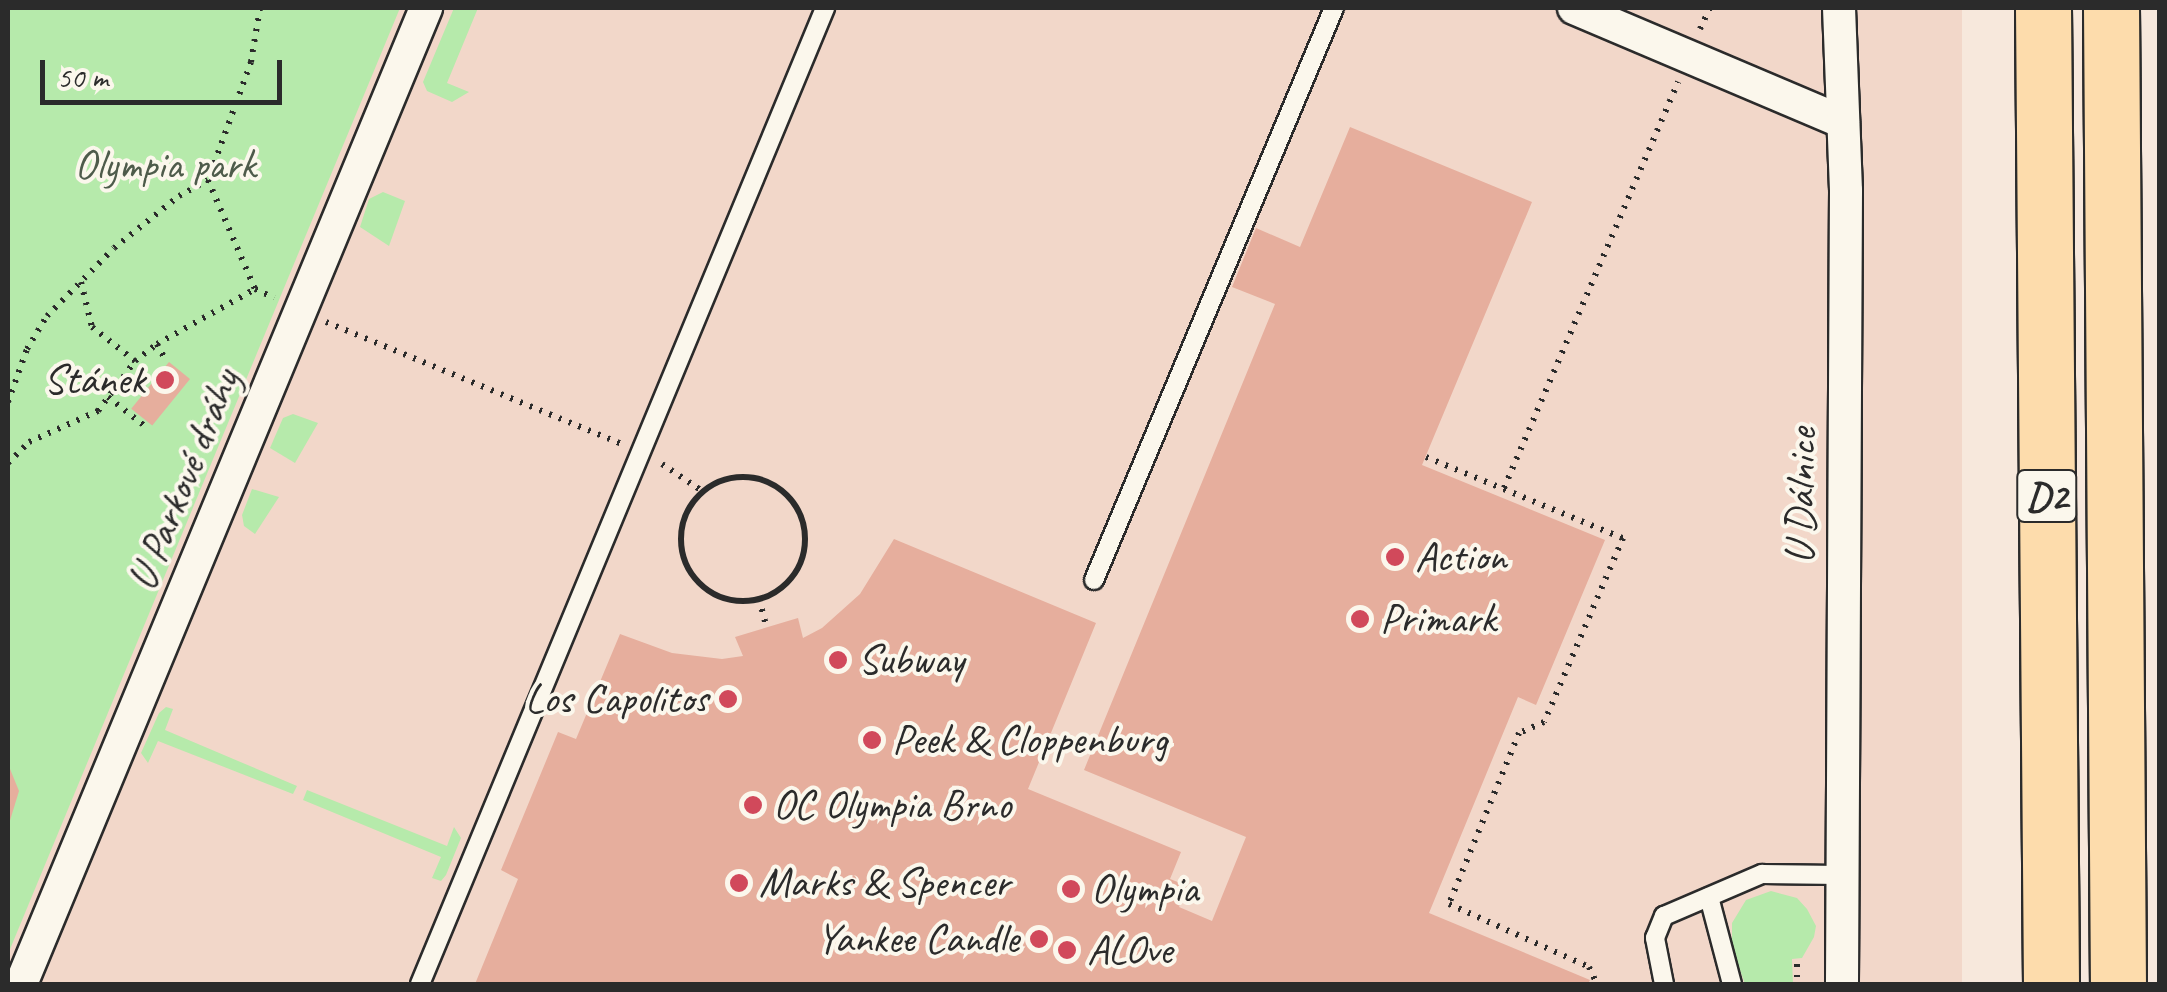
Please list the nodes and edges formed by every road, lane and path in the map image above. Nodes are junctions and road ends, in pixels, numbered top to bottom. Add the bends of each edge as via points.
1 (260, 8) edge
2 (426, 8) edge
3 (825, 8) edge
4 (1334, 8) edge
5 (1574, 8) edge
6 (1710, 8) edge
7 (1839, 8) edge
8 (2043, 8) edge
9 (2110, 8) edge
10 (1689, 56) junction
11 (1843, 122) junction
12 (208, 180) junction
13 (80, 281) junction
14 (255, 290) junction
15 (298, 310) junction
16 (157, 344) junction
17 (164, 357) dead end
18 (135, 361) junction
19 (108, 397) junction
20 (8, 402) edge
21 (146, 427) dead end
22 (641, 451) junction
23 (1426, 456) dead end
24 (8, 462) edge
25 (1504, 488) junction
26 (702, 491) junction
27 (1094, 580) dead end
28 (759, 599) junction
29 (767, 628) dead end
30 (1840, 875) junction
31 (1709, 897) junction
32 (1797, 964) dead end
33 (21, 984) edge
34 (420, 984) edge
35 (1597, 984) edge
36 (1664, 984) edge
37 (1732, 984) edge
38 (1797, 984) edge
39 (1842, 984) edge
40 (2051, 984) edge
41 (2118, 984) edge

1 - 12 path via 251,62
2 - 15 street, U Parkové dráhy
3 - 22 lane
4 - 27 lane
5 - 10 street
6 - 10 path
7 - 11 street, U Dálnice
8 - 40 highway, D2
9 - 41 highway, D2
10 - 11 street
10 - 25 path
11 - 30 street, U Dálnice
12 - 13 path
12 - 14 path
13 - 18 path via 92,327
13 - 20 path via 26,349
14 - 15 path
14 - 16 path
15 - 22 path
15 - 33 street, U Parkové dráhy
16 - 17 path
16 - 18 path
18 - 19 path
19 - 21 path
19 - 24 path via 98,411 29,442
22 - 26 path
22 - 34 lane
23 - 25 path
25 - 35 path via 1623,538 1544,722 1518,733 1448,904 1589,967
26 - 28 path via 682,526 688,568 718,596
26 - 28 path via 720,480 760,478 786,494 804,519 803,560 793,578
28 - 29 path
30 - 31 lane via 1762,874
30 - 39 street, U Dálnice
31 - 36 lane via 1664,916 1655,938
31 - 37 lane
32 - 38 path

